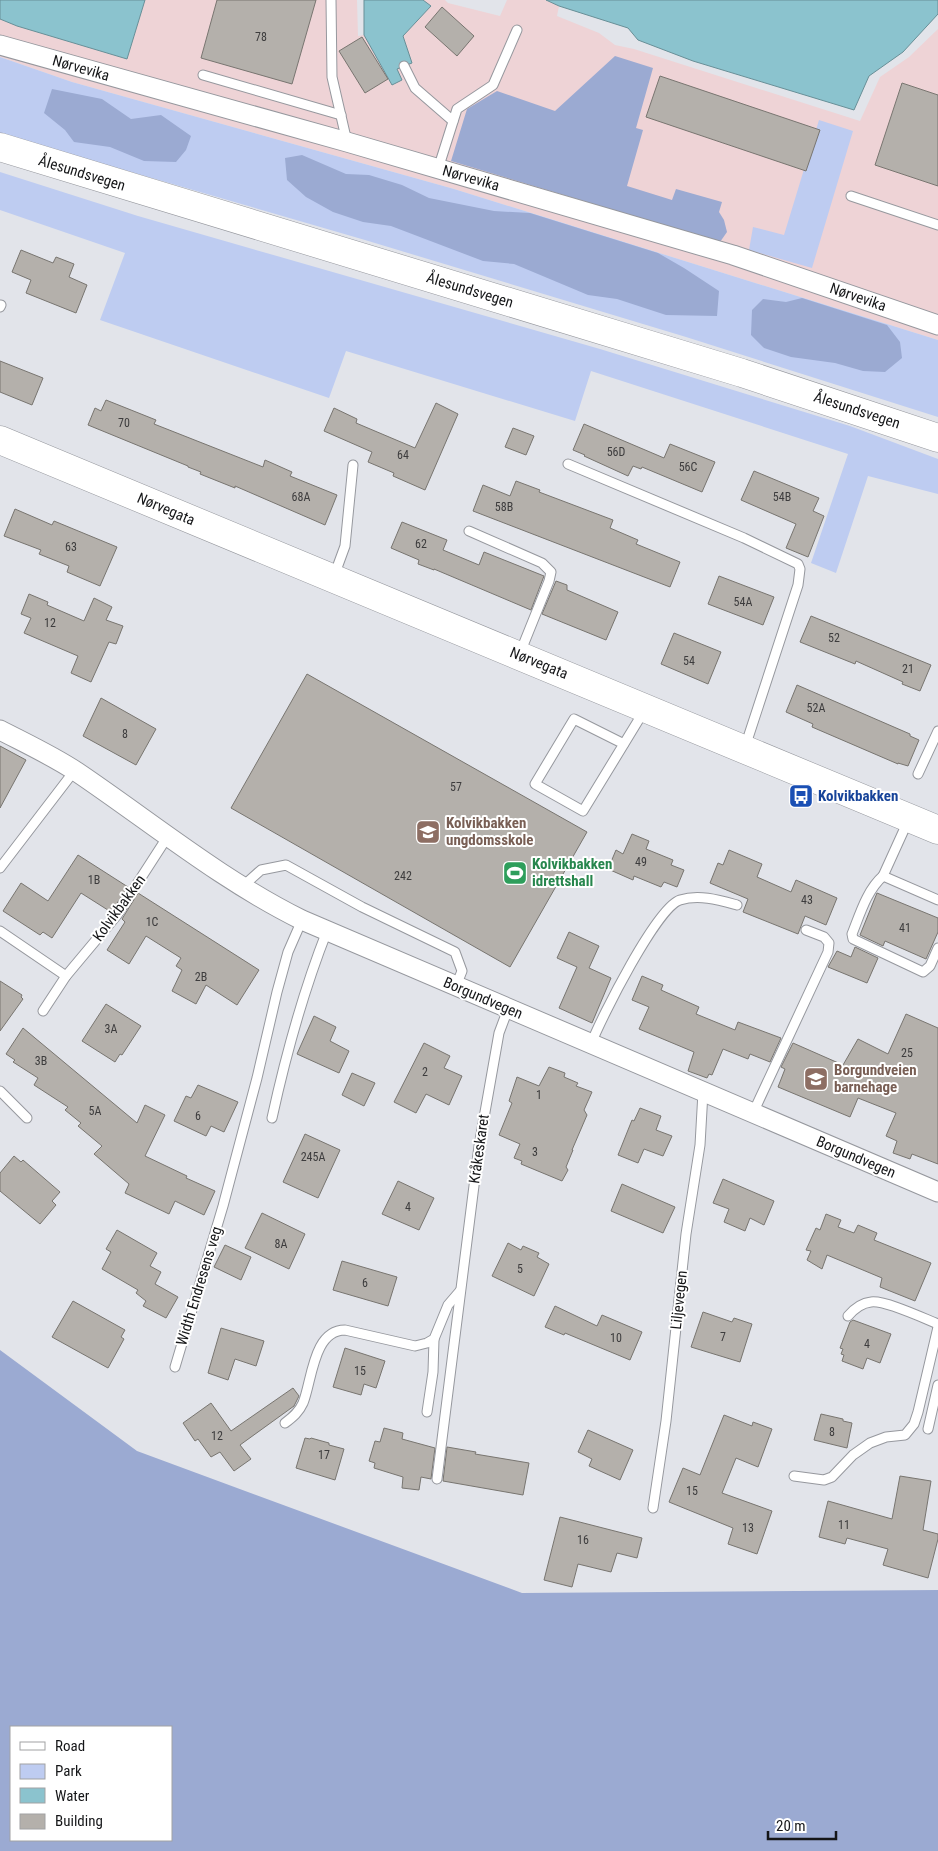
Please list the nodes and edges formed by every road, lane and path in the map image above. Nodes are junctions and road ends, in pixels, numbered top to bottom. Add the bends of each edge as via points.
1 (331, 0) edge
2 (517, 30) dead end
3 (0, 45) edge
4 (404, 66) dead end
5 (203, 75) dead end
6 (341, 115) junction
7 (453, 120) junction
8 (347, 142) junction
9 (0, 148) edge
10 (438, 169) junction
11 (851, 196) dead end
12 (938, 225) edge
13 (938, 325) edge
14 (938, 438) edge
15 (0, 440) edge
16 (568, 464) dead end
17 (353, 465) dead end
18 (469, 532) dead end
19 (333, 578) junction
20 (518, 655) junction
21 (646, 708) junction
22 (0, 730) edge
23 (938, 732) edge
24 (624, 744) junction
25 (744, 750) junction
26 (75, 770) junction
27 (918, 774) dead end
28 (909, 818) junction
29 (938, 830) edge
30 (168, 836) junction
31 (0, 868) edge
32 (883, 876) junction
33 (243, 886) junction
34 (938, 900) edge
35 (737, 905) dead end
36 (302, 920) junction
37 (806, 930) dead end
38 (0, 931) edge
39 (327, 931) junction
40 (938, 948) edge
41 (66, 976) junction
42 (456, 986) junction
43 (508, 1009) junction
44 (43, 1011) dead end
45 (591, 1044) junction
46 (0, 1091) edge
47 (703, 1092) junction
48 (753, 1113) junction
49 (27, 1118) dead end
50 (272, 1118) dead end
51 (938, 1192) edge
52 (460, 1291) junction
53 (848, 1316) dead end
54 (938, 1325) edge
55 (434, 1339) junction
56 (176, 1367) dead end
57 (938, 1386) edge
58 (427, 1412) dead end
59 (285, 1423) dead end
60 (928, 1429) dead end
61 (794, 1476) dead end
62 (436, 1479) dead end
63 (653, 1508) dead end

1 - 6 lane via 332,77
2 - 7 lane via 493,85 457,109
3 - 8 street, Nørvevika
4 - 7 lane via 415,88
5 - 6 lane
6 - 8 lane
7 - 10 lane
8 - 10 street, Nørvevika
9 - 14 main road, Ålesundsvegen via 742,372
10 - 13 street, Nørvevika via 733,254
11 - 12 lane
15 - 19 main road, Nørvegata
16 - 25 lane via 728,530 798,564 798,585
17 - 19 lane via 345,546
18 - 20 lane via 542,563 551,572
19 - 20 main road, Nørvegata
20 - 21 main road, Nørvegata
21 - 24 lane
21 - 25 main road, Nørvegata
22 - 26 street
23 - 27 lane
24 - 24 lane via 583,812 535,784 574,719
25 - 28 main road, Nørvegata
26 - 30 street
26 - 31 lane
28 - 29 main road, Nørvegata
28 - 32 lane
30 - 33 street
30 - 41 lane, Kolvikbakken via 117,915
32 - 34 lane
32 - 40 lane via 869,895 852,939 923,972 930,966
33 - 36 street via 269,904
33 - 42 lane via 261,870 286,865 362,907 455,952 462,971
35 - 45 lane via 717,899 679,900 664,912 607,1007
36 - 39 street, Borgundvegen
36 - 56 lane, Width Endresens veg via 276,992 223,1206
37 - 48 lane via 824,937 829,943 828,952
38 - 41 lane
39 - 42 street, Borgundvegen
39 - 50 lane via 304,994
41 - 44 lane, Kolvikbakken
42 - 43 street, Borgundvegen
43 - 45 street, Borgundvegen
43 - 52 lane, Kråkeskaret via 499,1033 483,1119
45 - 47 street, Borgundvegen
46 - 49 lane
47 - 48 street, Borgundvegen
47 - 63 lane, Liljevegen via 700,1145
48 - 51 street, Borgundvegen
52 - 55 lane, Kråkeskaret via 448,1305
52 - 62 lane, Kråkeskaret
53 - 54 lane via 858,1306 874,1302
54 - 61 lane via 918,1412 910,1431 870,1443 824,1480
55 - 58 lane, Kråkeskaret
55 - 59 lane via 415,1346 345,1330 329,1334 314,1361 304,1401 298,1412
57 - 60 lane

